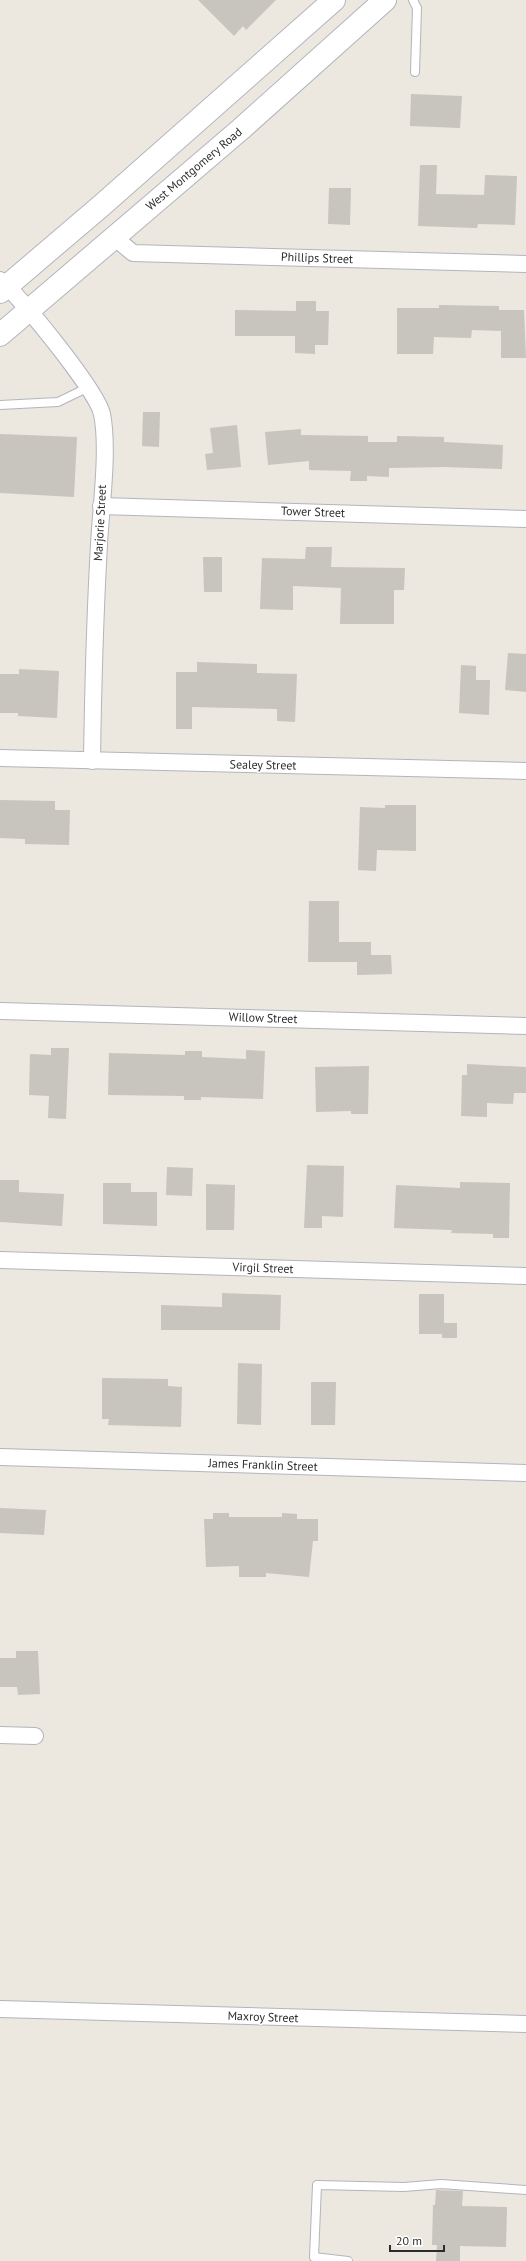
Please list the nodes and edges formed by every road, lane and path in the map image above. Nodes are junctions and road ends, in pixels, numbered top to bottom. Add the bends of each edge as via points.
1 (334, 0) edge
2 (385, 0) edge
3 (413, 0) edge
4 (416, 72) dead end
5 (216, 104) junction
6 (241, 129) junction
7 (114, 238) junction
8 (526, 264) edge
9 (2, 286) edge
10 (28, 310) junction
11 (0, 335) edge
12 (89, 387) junction
13 (0, 405) edge
14 (101, 506) junction
15 (526, 519) edge
16 (0, 758) edge
17 (92, 761) junction
18 (526, 771) edge
19 (0, 1011) edge
20 (526, 1026) edge
21 (0, 1260) edge
22 (526, 1276) edge
23 (0, 1457) edge
24 (526, 1473) edge
25 (0, 1735) edge
26 (35, 1736) dead end
27 (0, 2009) edge
28 (526, 2024) edge
29 (526, 2190) edge
30 (348, 2261) edge

1 - 5 main road
2 - 6 main road, West Montgomery Road
3 - 4 lane via 417,8
5 - 6 main road
5 - 9 main road
6 - 7 main road, West Montgomery Road
7 - 8 street, Phillips Street via 133,253
7 - 10 main road, West Montgomery Road
9 - 10 street
10 - 11 main road, West Montgomery Road
10 - 12 street, Marjorie Street
12 - 13 lane via 58,402
12 - 14 street, Marjorie Street via 102,413 104,449
14 - 15 street, Tower Street
14 - 17 street, Marjorie Street via 93,640
16 - 17 street, Sealey Street
17 - 18 street, Sealey Street
19 - 20 street, Willow Street
21 - 22 street, Virgil Street
23 - 24 street, James Franklin Street
25 - 26 street
27 - 28 street, Maxroy Street
29 - 30 lane via 441,2184 404,2187 317,2185 314,2257

